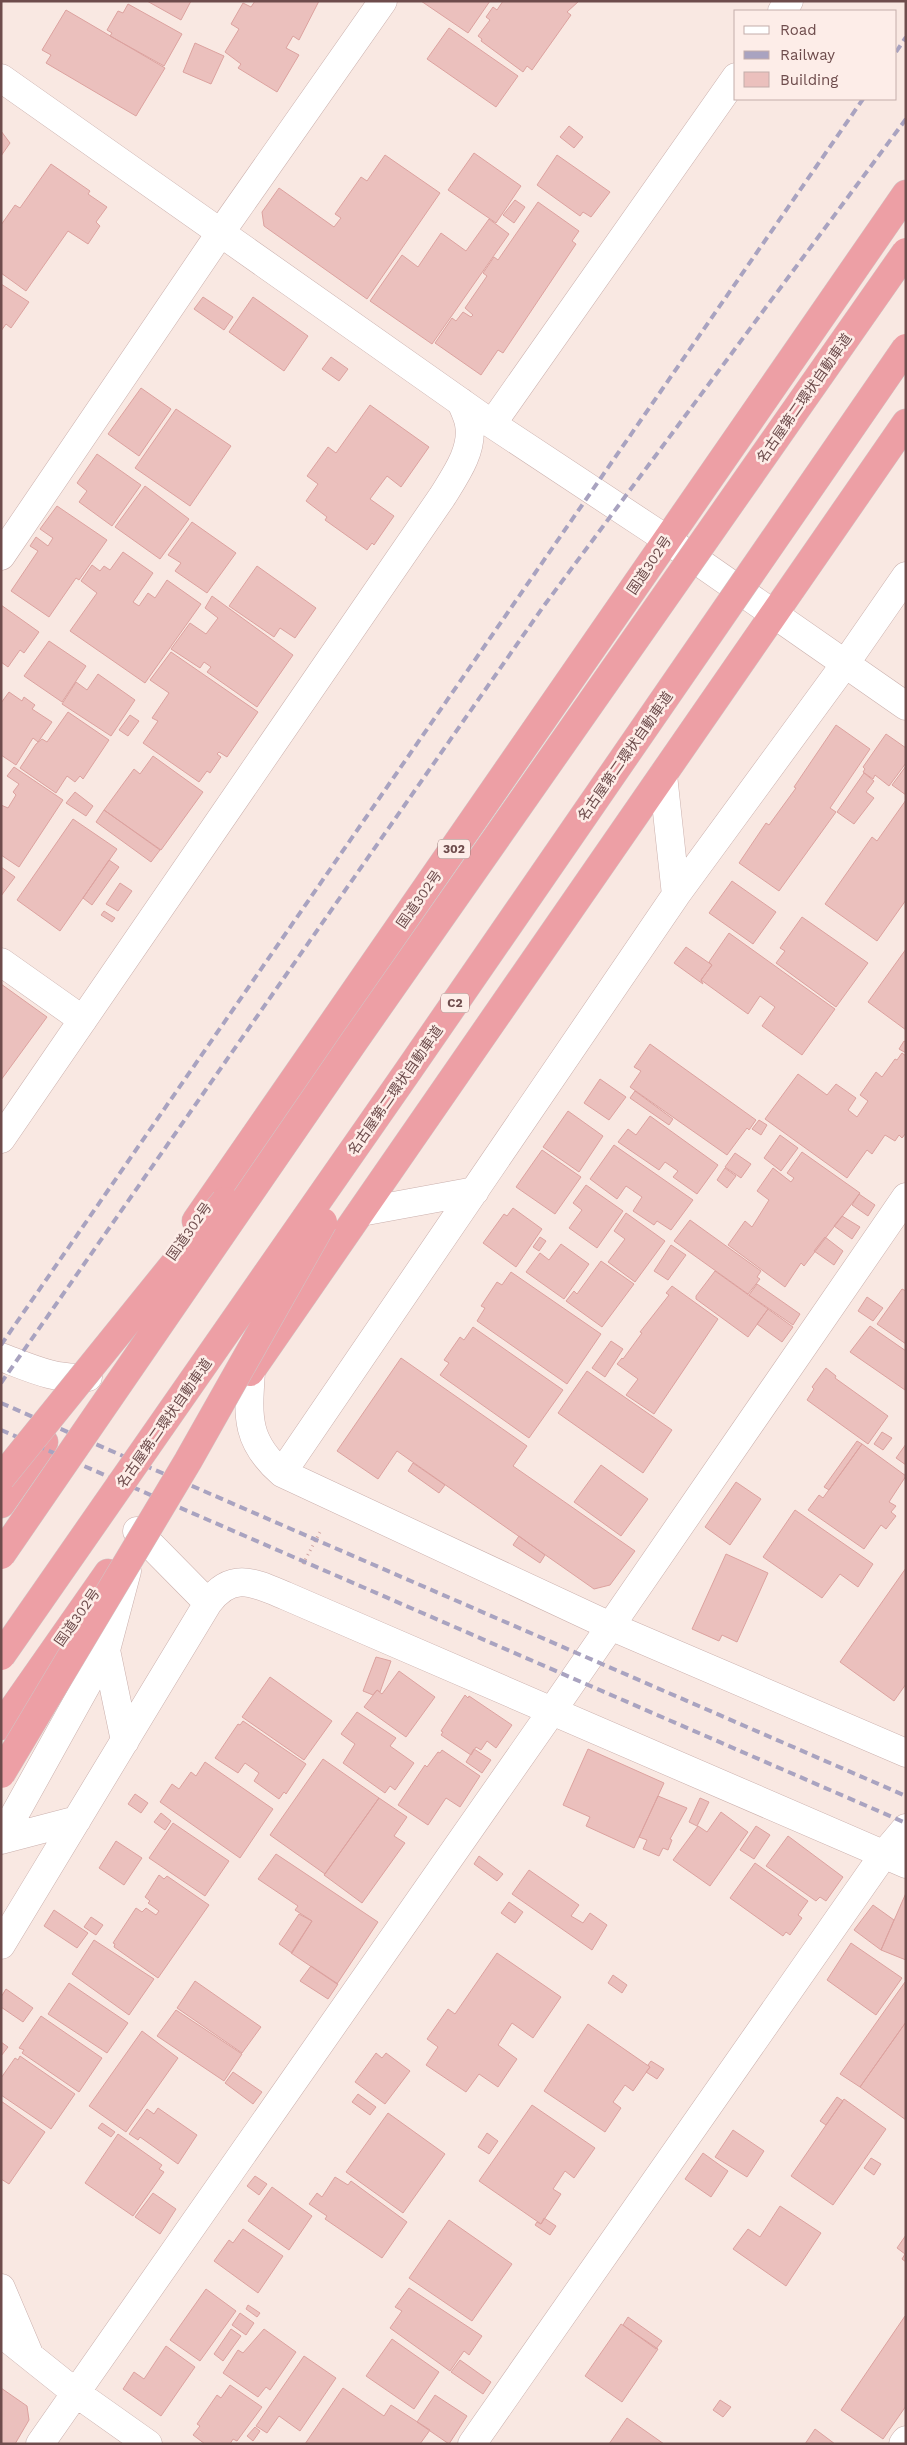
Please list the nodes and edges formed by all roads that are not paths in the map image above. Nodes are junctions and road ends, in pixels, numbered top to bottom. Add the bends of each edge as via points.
1 (383, 1) edge
2 (1, 78) edge
3 (734, 80) edge
4 (906, 194) edge
5 (221, 232) junction
6 (906, 252) edge
7 (906, 348) edge
8 (461, 402) junction
9 (906, 423) edge
10 (492, 424) junction
11 (666, 539) junction
12 (1, 556) edge
13 (906, 576) edge
14 (775, 615) junction
15 (845, 664) junction
16 (906, 706) edge
17 (663, 775) junction
18 (676, 895) junction
19 (1, 962) edge
20 (83, 1020) junction
21 (355, 1040) junction
22 (408, 1071) junction
23 (1, 1138) edge
24 (475, 1191) junction
25 (906, 1197) edge
26 (361, 1212) junction
27 (1, 1357) edge
28 (251, 1371) junction
29 (88, 1377) junction
30 (282, 1473) junction
31 (3, 1489) edge
32 (138, 1531) junction
33 (1, 1555) edge
34 (208, 1603) junction
35 (610, 1626) junction
36 (106, 1650) junction
37 (1, 1656) edge
38 (552, 1711) junction
39 (1, 1726) edge
40 (124, 1740) junction
41 (906, 1753) edge
42 (1, 1774) edge
43 (77, 1820) junction
44 (906, 1828) edge
45 (1, 1840) edge
46 (895, 1859) edge
47 (1, 1945) edge
48 (1, 2288) edge
49 (1, 2333) edge
50 (1, 2348) edge
51 (30, 2358) junction
52 (76, 2392) junction
53 (906, 2440) edge
54 (40, 2444) edge
55 (148, 2444) edge
56 (472, 2444) edge
57 (903, 2444) edge

1 - 5 street
2 - 5 street
3 - 10 street
4 - 11 highway, 国道302号 / 302
5 - 8 street
5 - 12 street
6 - 21 highway, 名古屋第二環状自動車道, bridge
7 - 22 highway, 名古屋第二環状自動車道 / C2, bridge
8 - 10 street
8 - 20 street via 469,424 470,442 442,497
9 - 14 highway, 国道302号
10 - 11 street
11 - 14 street
11 - 29 highway, 国道302号 / 302
13 - 15 street
14 - 15 street
14 - 17 highway, 国道302号
15 - 16 street
15 - 18 street
17 - 18 street
17 - 26 highway, 国道302号
18 - 24 street
19 - 20 street
20 - 23 street
21 - 31 highway, bridge
21 - 33 highway, 名古屋第二環状自動車道, bridge
22 - 37 highway, 名古屋第二環状自動車道 / C2, bridge
22 - 42 highway, bridge via 188,1461
24 - 26 street
24 - 30 street
25 - 35 street
26 - 28 highway, 国道302号
27 - 29 street via 42,1373 71,1379
28 - 30 street via 248,1416 256,1442 271,1464
28 - 32 highway, 国道302号
29 - 31 highway, 国道302号 / 302
30 - 35 street
32 - 34 street
32 - 36 street
32 - 39 highway, 国道302号
34 - 38 street via 214,1595 235,1582 247,1581
34 - 40 street
35 - 38 street
35 - 41 street
36 - 40 street
36 - 45 street
38 - 46 street
38 - 52 street
40 - 43 street
43 - 45 street
43 - 47 street
44 - 46 street
46 - 56 street
48 - 51 street
49 - 51 street
50 - 51 street
51 - 52 street
52 - 54 street
52 - 55 street
53 - 57 street

